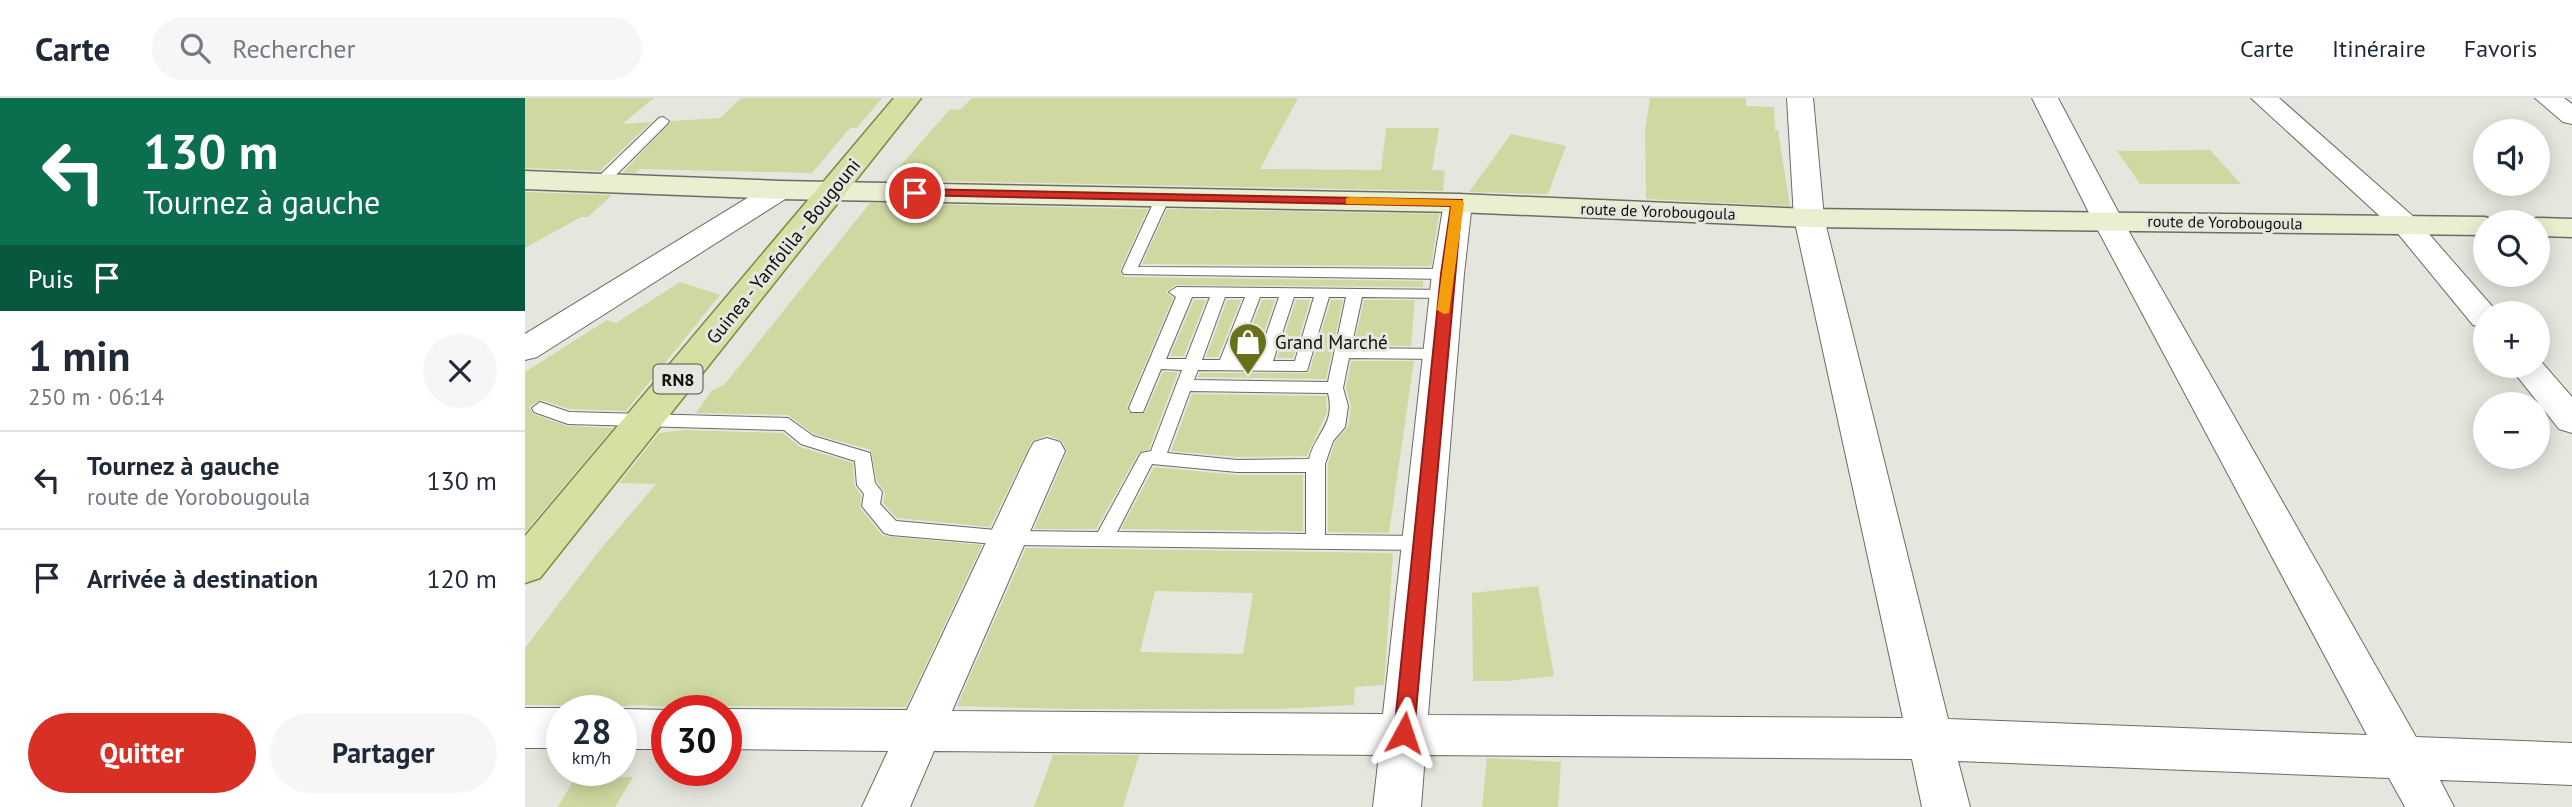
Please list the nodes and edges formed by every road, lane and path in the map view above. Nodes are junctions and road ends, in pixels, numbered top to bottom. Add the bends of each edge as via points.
1 (908, 98) edge
2 (1800, 98) edge
3 (2045, 98) edge
4 (2264, 98) edge
5 (2549, 98) edge
6 (2572, 116) edge
7 (663, 121) dead end
8 (525, 180) edge
9 (600, 183) junction
10 (780, 190) junction
11 (832, 191) junction
12 (1163, 197) junction
13 (1458, 203) junction
14 (1808, 218) junction
15 (2108, 221) junction
16 (2405, 224) junction
17 (2473, 226) edge
18 (2550, 227) edge
19 (2572, 228) edge
20 (1212, 271) junction
21 (1321, 272) junction
22 (1447, 283) junction
23 (1212, 292) junction
24 (1254, 292) junction
25 (1288, 292) junction
26 (1319, 293) junction
27 (1355, 293) junction
28 (2473, 304) edge
29 (525, 349) edge
30 (1342, 353) junction
31 (1440, 354) junction
32 (1156, 363) junction
33 (1191, 365) junction
34 (1226, 365) junction
35 (1263, 366) junction
36 (2536, 378) edge
37 (1184, 385) junction
38 (1335, 388) junction
39 (540, 408) dead end
40 (1137, 408) dead end
41 (645, 419) junction
42 (2572, 420) edge
43 (1047, 451) dead end
44 (1157, 457) junction
45 (1316, 466) junction
46 (1007, 538) junction
47 (1104, 539) junction
48 (1316, 541) junction
49 (1422, 543) junction
50 (525, 566) edge
51 (525, 728) edge
52 (546, 728) edge
53 (742, 729) edge
54 (920, 731) junction
55 (1404, 733) junction
56 (1929, 739) junction
57 (2403, 756) junction
58 (2572, 764) edge
59 (886, 807) edge
60 (1397, 807) edge
61 (1945, 807) edge
62 (2430, 807) edge

1 - 11 main road, Guinea - Yanfolila - Bougouni / RN8
2 - 14 street
3 - 15 street
4 - 16 street
5 - 6 street
7 - 9 lane
8 - 9 main road, route de Yorobougoula
9 - 10 main road, route de Yorobougoula
10 - 11 main road, route de Yorobougoula
10 - 29 street
11 - 12 main road, route de Yorobougoula
11 - 41 main road, Guinea - Yanfolila - Bougouni / RN8
12 - 13 main road, route de Yorobougoula
12 - 20 lane via 1129,271
13 - 14 main road, route de Yorobougoula
13 - 22 street
14 - 15 main road, route de Yorobougoula
14 - 56 street
15 - 16 main road, route de Yorobougoula
15 - 57 street
16 - 17 main road, route de Yorobougoula
16 - 28 street
18 - 19 main road
20 - 21 lane
20 - 23 lane
21 - 22 lane
21 - 26 lane
22 - 27 lane
22 - 31 street
23 - 24 lane
23 - 32 lane via 1182,292
23 - 33 lane
24 - 25 lane
24 - 34 lane
25 - 26 lane
25 - 35 lane
26 - 27 lane
26 - 35 lane via 1301,367
27 - 30 lane
30 - 31 lane
30 - 38 lane
31 - 49 street
32 - 33 lane
32 - 40 lane
33 - 34 lane
33 - 37 lane
34 - 35 lane
36 - 42 street
37 - 38 lane
37 - 44 lane
38 - 45 lane via 1341,407 1336,427 1325,435
39 - 41 lane via 568,418
41 - 46 lane via 788,424 807,440 865,457 866,485 873,492 871,506 891,528
41 - 50 main road, Guinea - Yanfolila - Bougouni / RN8
43 - 46 street
44 - 45 lane via 1237,466
44 - 47 lane via 1147,457
45 - 48 lane
46 - 47 lane
46 - 54 street
47 - 48 lane
48 - 49 lane
49 - 55 street
51 - 52 street
53 - 54 street
54 - 55 street
54 - 59 street
55 - 56 street
55 - 60 street
56 - 57 street
56 - 61 street
57 - 58 street
57 - 62 street

